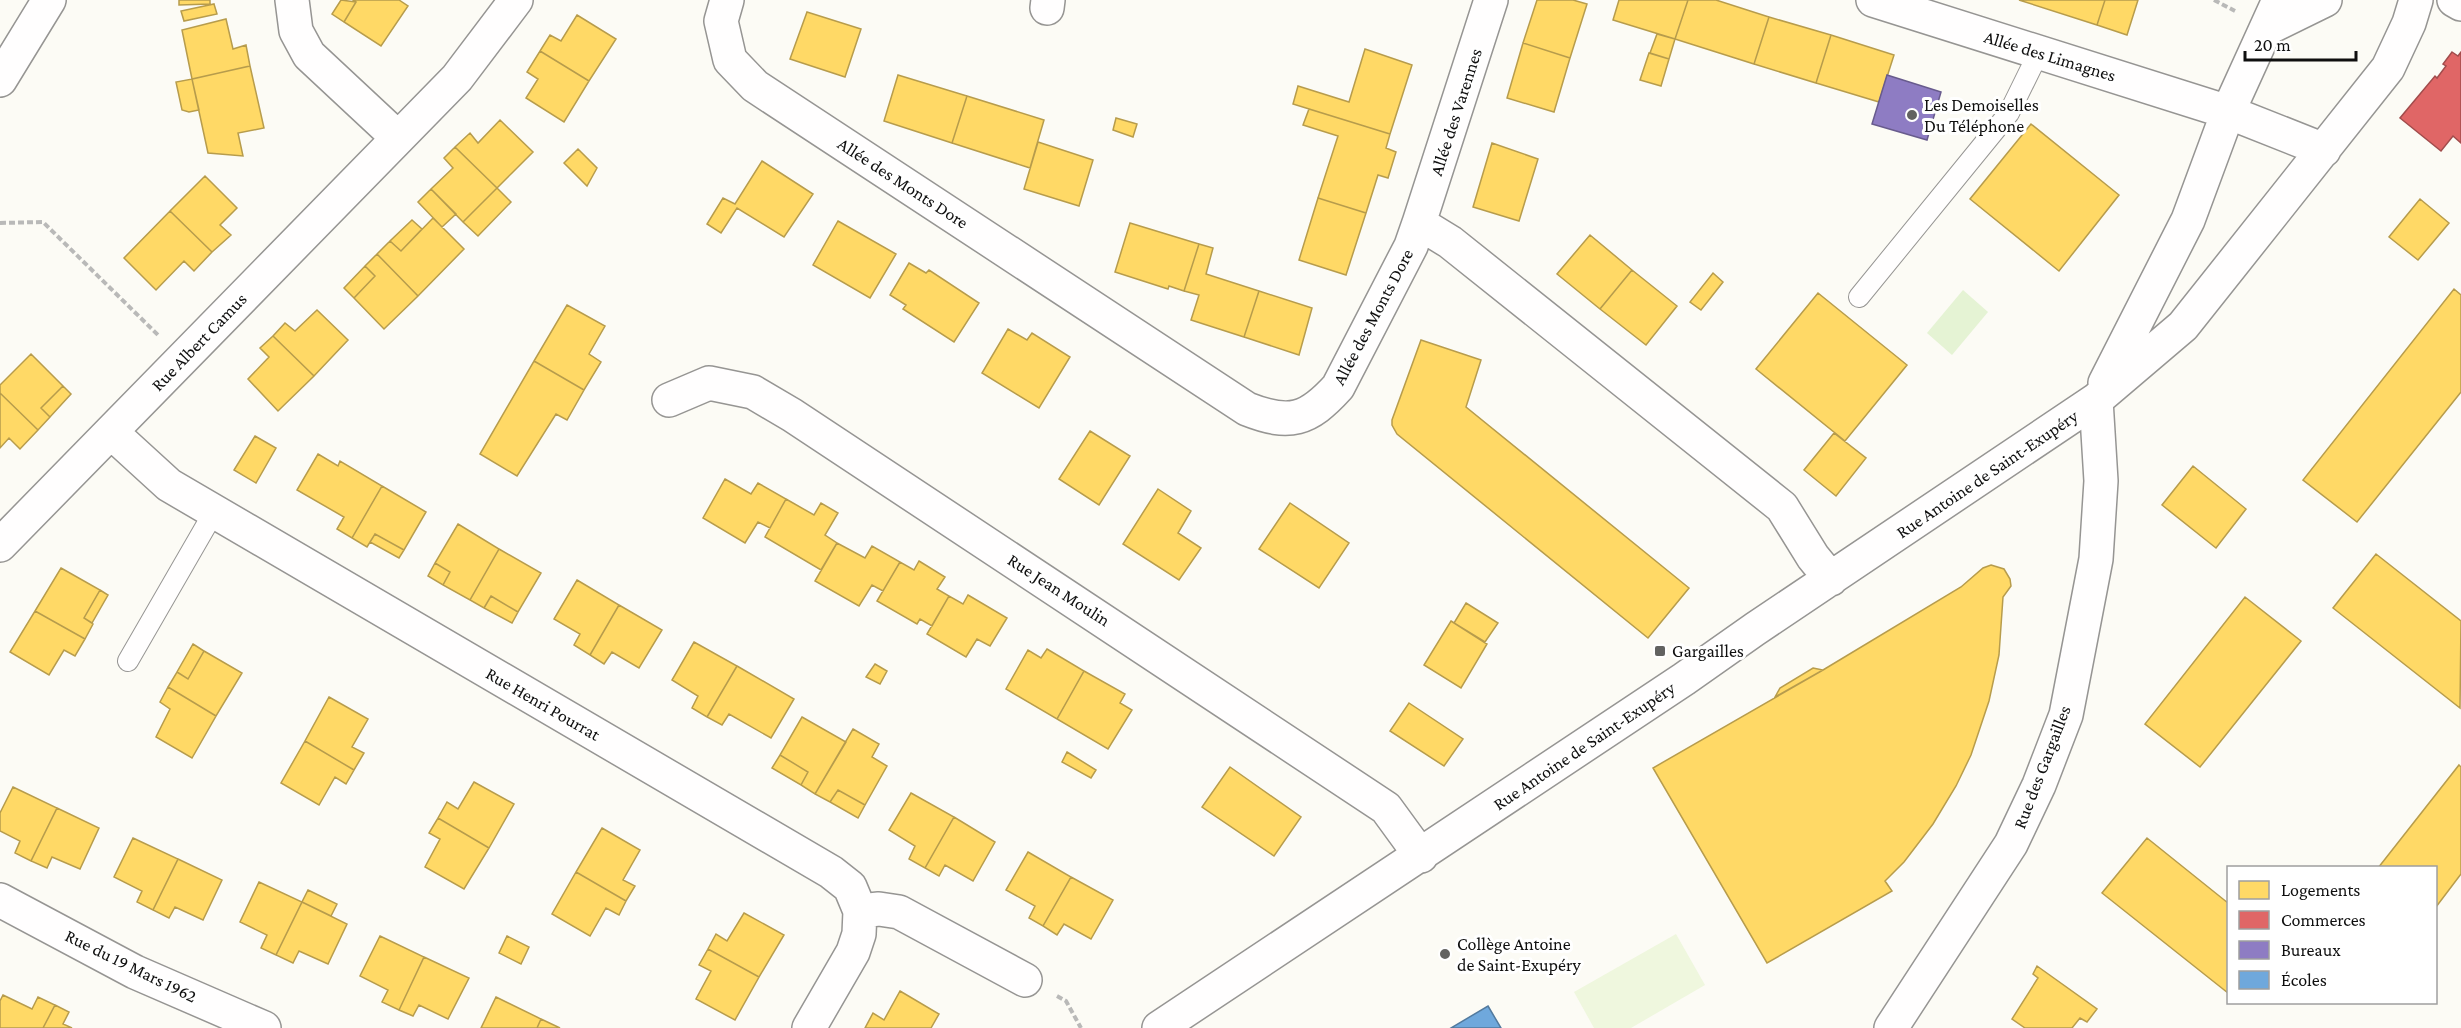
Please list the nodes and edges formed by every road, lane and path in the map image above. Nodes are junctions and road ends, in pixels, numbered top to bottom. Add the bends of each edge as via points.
1 (49, 0) edge
2 (292, 0) edge
3 (516, 0) edge
4 (727, 0) edge
5 (1491, 0) edge
6 (1873, 0) edge
7 (2325, 0) edge
8 (2416, 0) edge
9 (2454, 0) edge
10 (2461, 4) edge
11 (2273, 14) edge
12 (2039, 52) junction
13 (0, 80) edge
14 (2228, 112) junction
15 (398, 138) junction
16 (2324, 150) junction
17 (0, 223) edge
18 (1419, 223) junction
19 (1859, 297) dead end
20 (183, 358) junction
21 (669, 400) dead end
22 (2096, 400) junction
23 (111, 432) junction
24 (214, 512) junction
25 (0, 545) edge
26 (1830, 579) junction
27 (128, 661) dead end
28 (1421, 856) junction
29 (0, 900) edge
30 (860, 911) junction
31 (1025, 980) dead end
32 (1066, 1001) dead end
33 (264, 1028) edge
34 (809, 1028) edge
35 (1081, 1028) edge
36 (1159, 1028) edge
37 (1890, 1028) edge

1 - 13 street
2 - 15 street via 296,31 309,55
3 - 15 street, Rue Albert Camus via 458,78
4 - 18 street, Allée des Monts Dore via 721,21 729,60 755,87 1247,409 1271,419 1297,418 1320,406 1338,387 1411,246
5 - 18 street, Allée des Varennes
6 - 12 street, Allée des Limagnes
7 - 11 street
8 - 16 street, Rue Antoine de Saint-Exupéry via 2388,68
9 - 10 street
11 - 14 street
12 - 14 street, Allée des Limagnes
12 - 19 lane via 2009,113
14 - 16 street, Allée des Limagnes
14 - 22 street via 2188,220
15 - 20 street, Rue Albert Camus
16 - 22 street, Rue Antoine de Saint-Exupéry via 2183,326
17 - 20 path via 43,222
18 - 26 street via 1450,242 1782,507
20 - 23 street, Rue Albert Camus
21 - 28 street, Rue Jean Moulin via 709,383 753,392 792,415 1386,808
22 - 26 street, Rue Antoine de Saint-Exupéry
22 - 37 street, Rue des Gargailles via 2102,481 2096,559 2066,715 2011,844
23 - 24 street, Rue Henri Pourrat via 169,485
23 - 25 street, Rue Albert Camus
24 - 27 lane
24 - 30 street, Rue Henri Pourrat via 831,872 850,887
26 - 28 street, Rue Antoine de Saint-Exupéry
28 - 36 street, Rue Antoine de Saint-Exupéry
29 - 33 street, Rue du 19 Mars 1962 via 135,972
30 - 31 street via 899,912
30 - 34 street via 859,934 852,952
32 - 35 path

